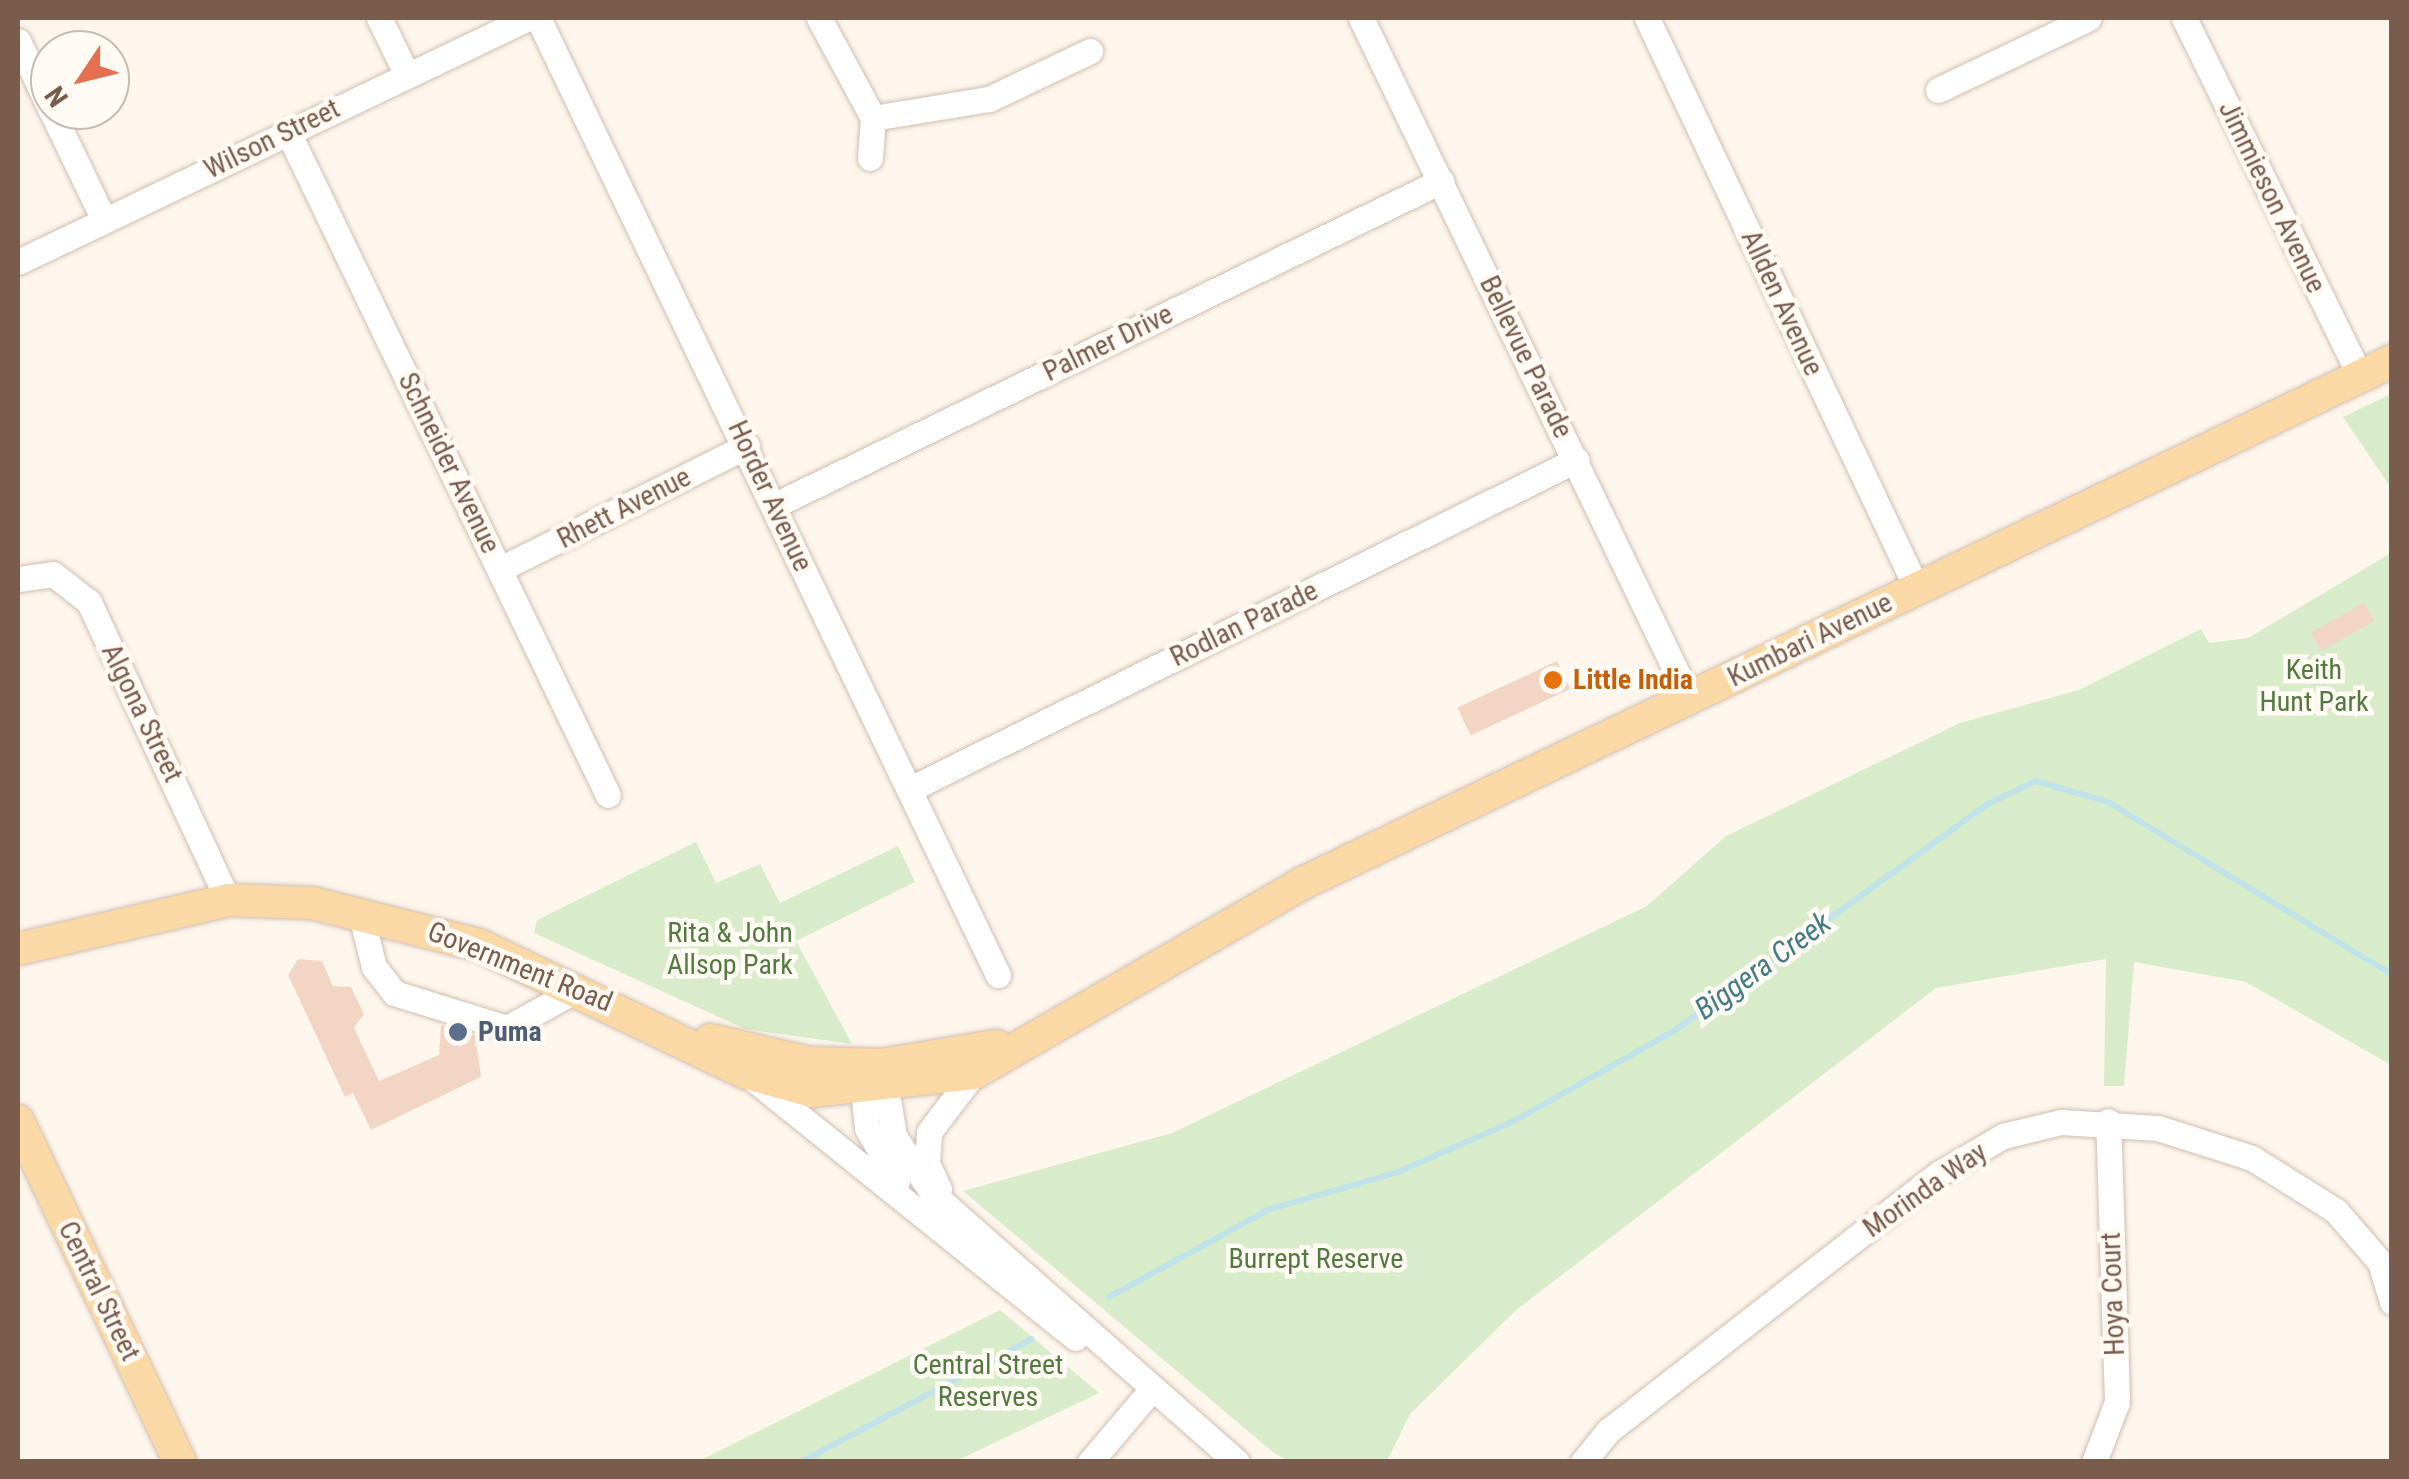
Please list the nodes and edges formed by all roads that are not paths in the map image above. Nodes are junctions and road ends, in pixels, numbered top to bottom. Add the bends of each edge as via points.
1 (380, 18) edge
2 (528, 18) edge
3 (538, 18) edge
4 (819, 18) edge
5 (1361, 18) edge
6 (1647, 18) edge
7 (2090, 18) edge
8 (2184, 18) edge
9 (18, 40) edge
10 (1090, 50) dead end
11 (30, 66) edge
12 (407, 75) junction
13 (1938, 90) dead end
14 (873, 118) junction
15 (60, 130) edge
16 (288, 132) junction
17 (870, 158) dead end
18 (1441, 181) junction
19 (104, 220) junction
20 (18, 262) edge
21 (2392, 362) edge
22 (2360, 376) junction
23 (747, 446) junction
24 (1576, 460) junction
25 (774, 506) junction
26 (500, 570) junction
27 (18, 580) edge
28 (1916, 588) junction
29 (1688, 698) junction
30 (912, 788) junction
31 (608, 795) dead end
32 (228, 900) junction
33 (360, 911) junction
34 (18, 948) edge
35 (998, 976) dead end
36 (578, 988) junction
37 (666, 1029) junction
38 (1020, 1040) junction
39 (744, 1072) junction
40 (974, 1073) junction
41 (873, 1077) junction
42 (2108, 1121) junction
43 (18, 1122) edge
44 (950, 1221) junction
45 (2392, 1302) edge
46 (1151, 1390) junction
47 (180, 1462) edge
48 (1090, 1462) edge
49 (1237, 1462) edge
50 (1583, 1462) edge
51 (2094, 1462) edge

1 - 12 street
2 - 12 street, Wilson Street
3 - 23 street, Horder Avenue
4 - 14 street
5 - 18 street, Bellevue Parade
6 - 28 street, Allden Avenue
7 - 13 street
8 - 22 street, Jimmieson Avenue
9 - 11 street
10 - 14 street via 989,99
12 - 16 street, Wilson Street
14 - 17 street
15 - 19 street
16 - 19 street, Wilson Street
16 - 26 street, Schneider Avenue
18 - 24 street, Bellevue Parade
18 - 25 street, Palmer Drive
19 - 20 street, Wilson Street
21 - 22 main road, Kumbari Avenue
22 - 28 main road, Kumbari Avenue
23 - 25 street, Horder Avenue
23 - 26 street, Rhett Avenue
24 - 29 street, Bellevue Parade
24 - 30 street, Rodlan Parade
25 - 30 street, Horder Avenue
26 - 31 street, Schneider Avenue
27 - 32 street, Algona Street via 53,574 89,602
28 - 29 main road, Kumbari Avenue
29 - 38 main road, Kumbari Avenue via 1301,884
30 - 35 street, Horder Avenue
32 - 33 main road, Government Road
32 - 34 main road, Government Road
33 - 36 main road, Government Road via 479,945
33 - 36 street via 374,967 394,993 507,1028
36 - 37 main road, Government Road
37 - 39 main road, Government Road
37 - 41 main road, Government Road
38 - 40 main road, Kumbari Avenue
38 - 41 main road, Kumbari Avenue
39 - 41 main road, Government Road via 812,1090
39 - 44 street, Government Road
40 - 41 main road, Kumbari Avenue
40 - 44 street, Government Road via 929,1132 927,1164
41 - 44 street, Government Road via 906,1163
42 - 45 street, Morinda Way via 2252,1158 2336,1211 2380,1262
42 - 50 street, Morinda Way via 2003,1136 1940,1173 1608,1431
42 - 51 street, Hoya Court via 2117,1402
43 - 47 main road, Central Street
44 - 46 street, Government Road
46 - 48 street
46 - 49 street, Government Road

